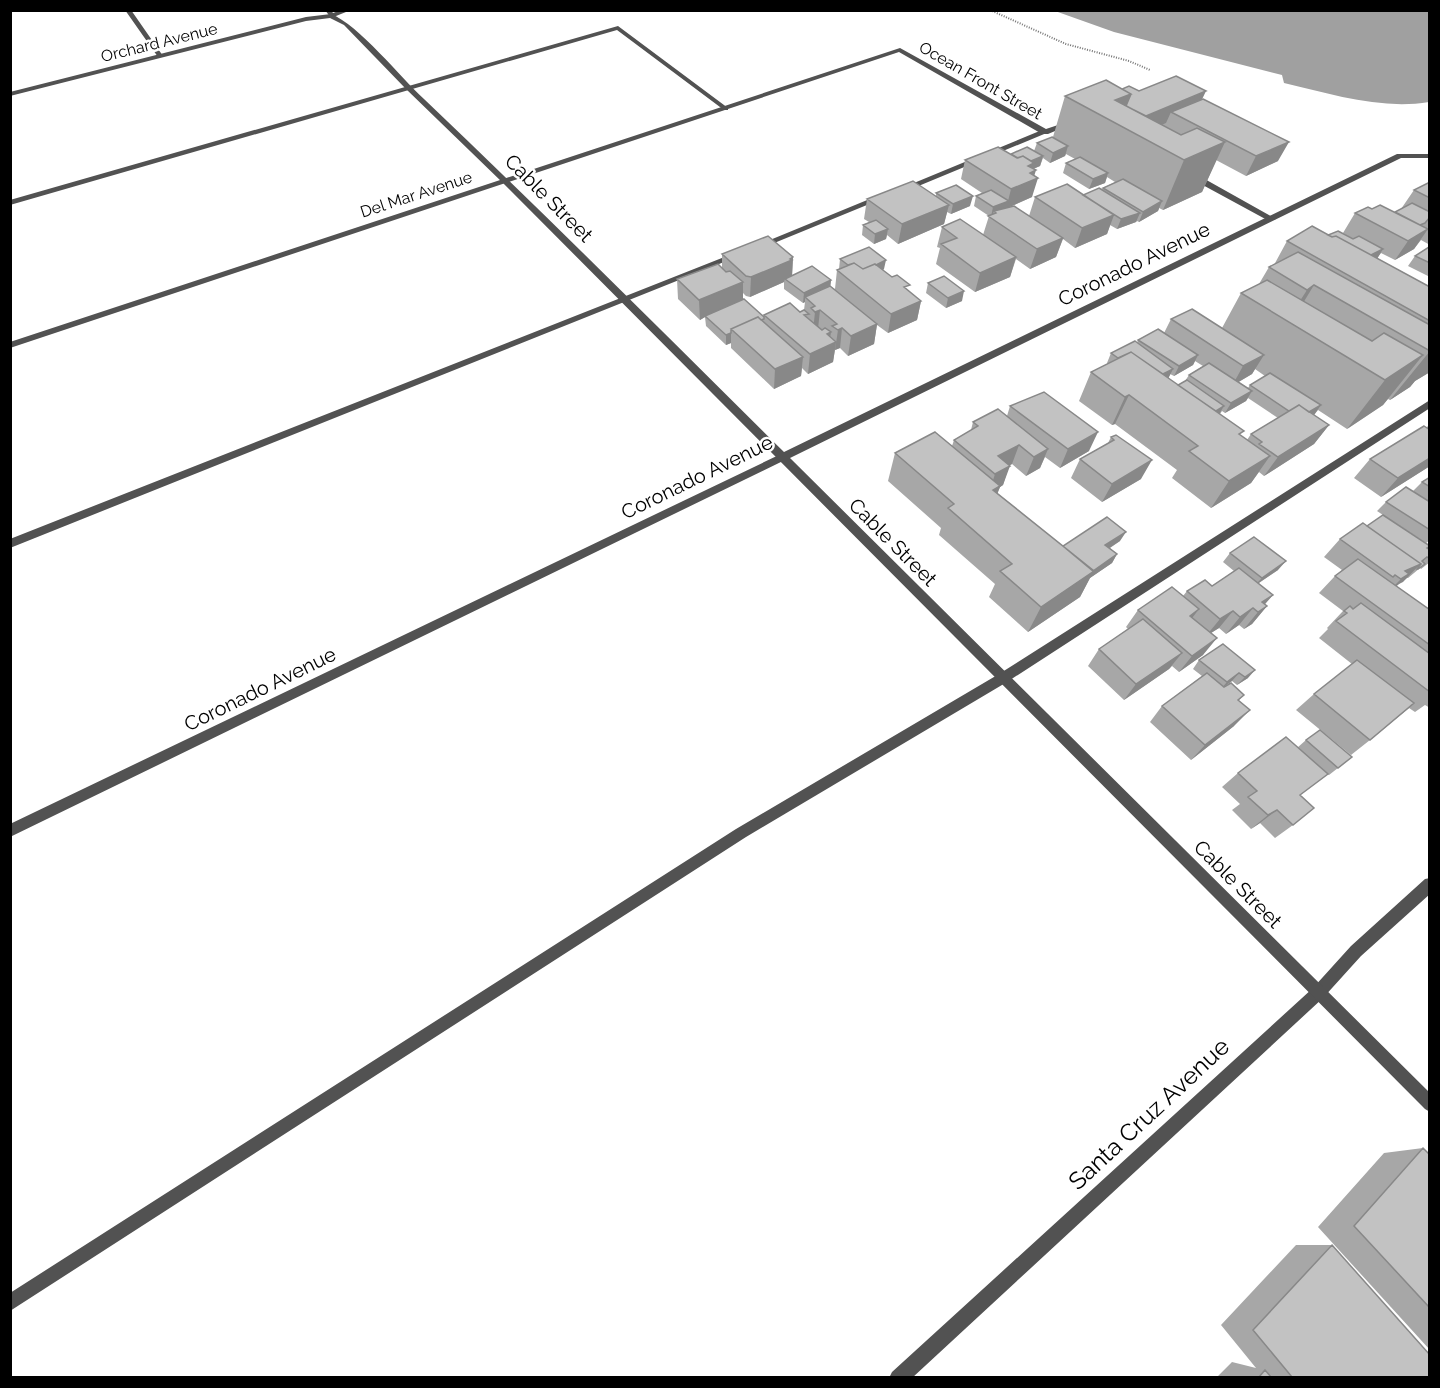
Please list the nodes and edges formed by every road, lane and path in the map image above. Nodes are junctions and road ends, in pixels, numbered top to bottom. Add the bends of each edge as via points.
1 (128, 10) edge
2 (348, 10) edge
3 (990, 10) edge
4 (329, 13) edge
5 (900, 50) joint
6 (160, 56) junction
7 (1150, 70) dead end
8 (408, 88) junction
9 (10, 94) edge
10 (726, 109) junction
11 (1076, 121) edge
12 (1045, 132) junction
13 (1430, 156) edge
14 (1185, 171) edge
15 (506, 181) junction
16 (10, 203) edge
17 (1272, 219) junction
18 (623, 301) junction
19 (10, 345) edge
20 (1430, 403) edge
21 (781, 458) junction
22 (10, 544) edge
23 (1004, 678) junction
24 (10, 831) edge
25 (1430, 884) edge
26 (1318, 993) junction
27 (1430, 1104) edge
28 (10, 1303) edge
29 (898, 1377) edge

1 - 6 street
2 - 4 street, Orchard Avenue
3 - 7 path via 1057,41 1131,60
4 - 6 street, Orchard Avenue
4 - 8 street, Cable Street via 346,24
5 - 10 street, Del Mar Avenue
5 - 12 street, Ocean Front Street
6 - 9 street, Orchard Avenue
8 - 10 street via 618,28
8 - 15 street, Cable Street
8 - 16 street
10 - 15 street, Del Mar Avenue
11 - 12 street, Ocean Front Street
12 - 18 street
13 - 17 street, Coronado Avenue via 1400,156
14 - 17 street
15 - 18 street, Cable Street
15 - 19 street, Del Mar Avenue
17 - 21 street, Coronado Avenue
18 - 21 street, Cable Street
18 - 22 street
20 - 23 street
21 - 23 street, Cable Street
21 - 24 street, Coronado Avenue
23 - 26 street, Cable Street
23 - 28 street via 741,833
25 - 26 street, Santa Cruz Avenue via 1356,951
26 - 27 street, Cable Street
26 - 29 street, Santa Cruz Avenue

